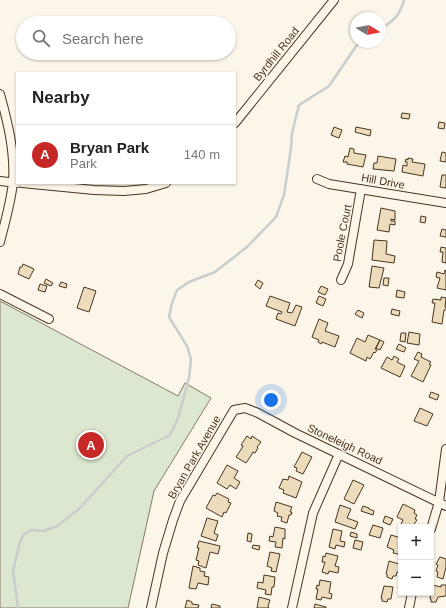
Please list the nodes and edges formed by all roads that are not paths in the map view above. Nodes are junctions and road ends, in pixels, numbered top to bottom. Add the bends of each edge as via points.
1 (334, 0) edge
2 (0, 94) edge
3 (236, 122) edge
4 (317, 179) dead end
5 (0, 181) edge
6 (15, 182) edge
7 (33, 184) edge
8 (159, 184) edge
9 (146, 186) edge
10 (361, 189) junction
11 (446, 203) edge
12 (0, 242) edge
13 (341, 280) dead end
14 (0, 294) edge
15 (49, 319) dead end
16 (234, 410) joint
17 (446, 449) edge
18 (339, 454) junction
19 (443, 504) edge
20 (433, 524) edge
21 (411, 596) edge
22 (151, 608) edge
23 (292, 608) edge
24 (409, 608) edge

1 - 3 street, Byrdhill Road
2 - 6 street via 12,151
4 - 10 street, Hill Drive via 329,184
5 - 6 street
6 - 12 street
7 - 9 street via 110,191
8 - 9 street
10 - 11 street, Hill Drive
10 - 13 street, Poole Court via 348,264
14 - 15 street
16 - 18 street, Stoneleigh Road via 245,408
16 - 22 street, Bryan Park Avenue via 180,501 172,520
17 - 19 street
18 - 19 street, Stoneleigh Road
18 - 23 street via 313,513
19 - 20 street
21 - 24 street

